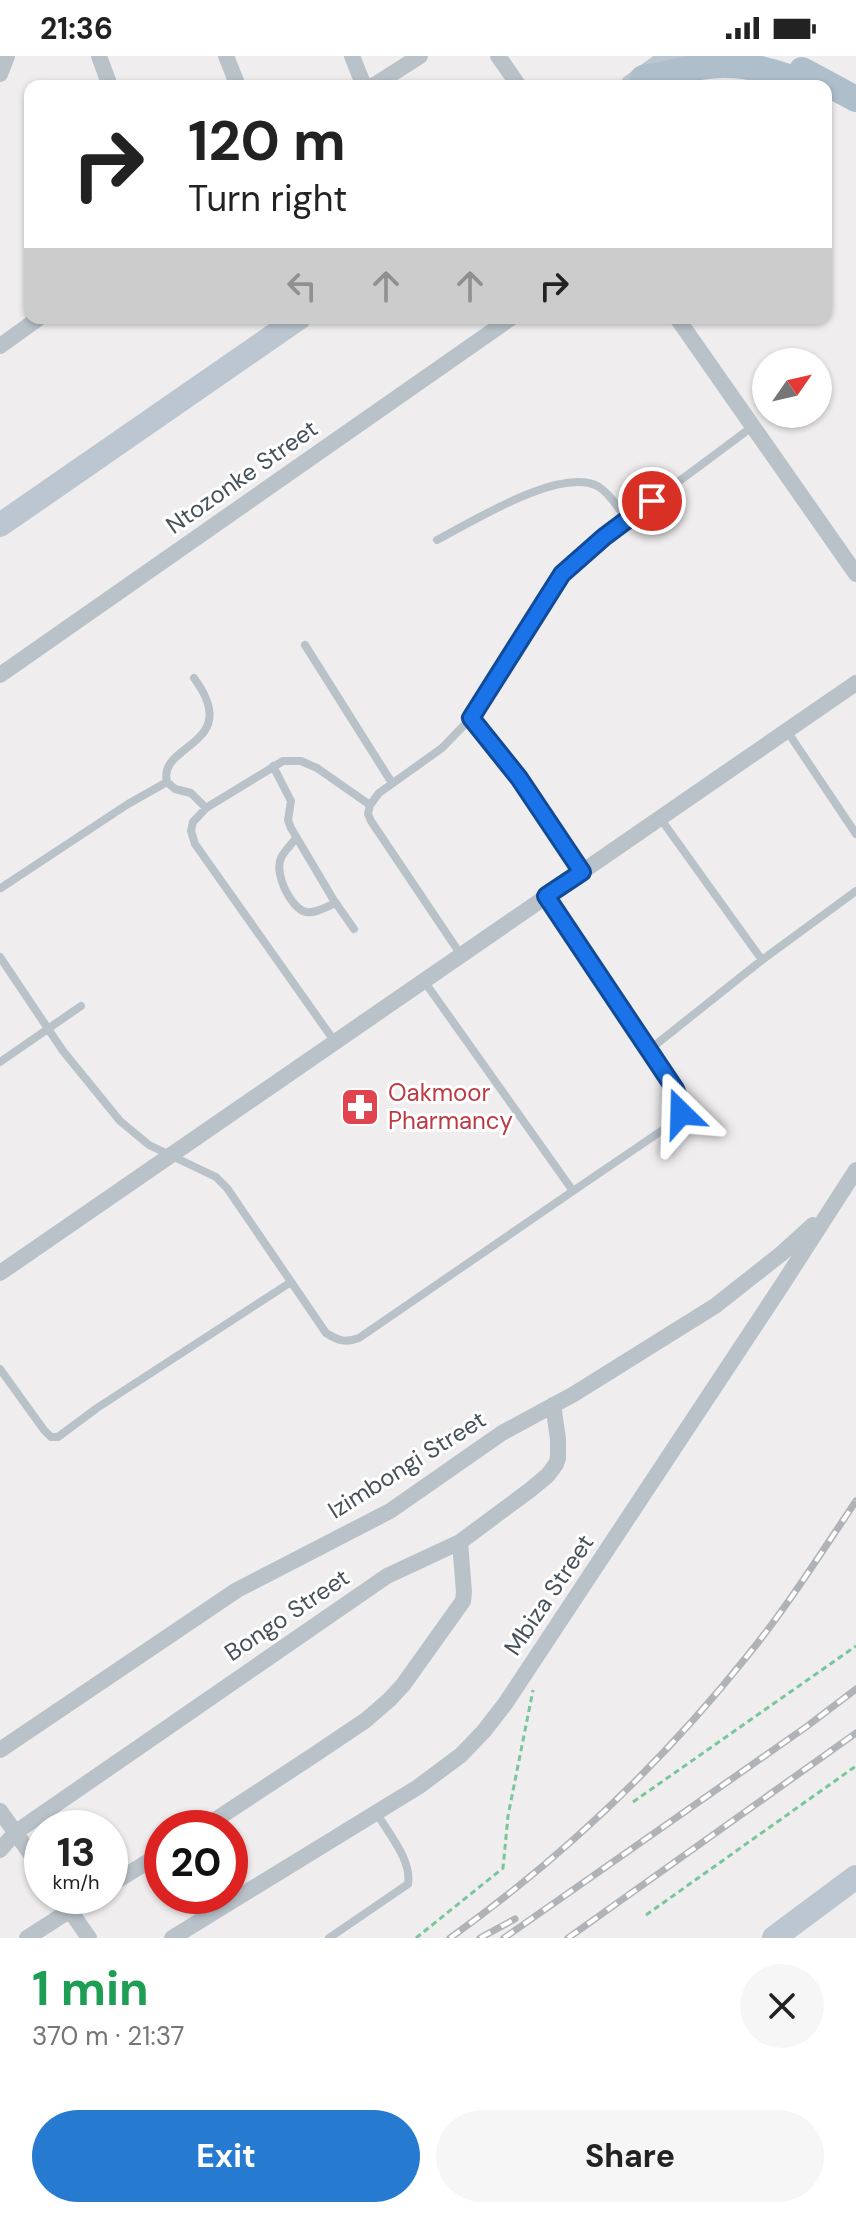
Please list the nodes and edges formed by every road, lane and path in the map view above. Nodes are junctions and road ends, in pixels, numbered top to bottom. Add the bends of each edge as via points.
1 (7, 56) edge
2 (99, 56) edge
3 (226, 56) edge
4 (352, 56) edge
5 (420, 56) edge
6 (498, 56) edge
7 (708, 56) edge
8 (744, 56) edge
9 (778, 56) edge
10 (652, 68) edge
11 (0, 74) edge
12 (108, 80) edge
13 (236, 80) edge
14 (362, 80) edge
15 (382, 80) edge
16 (515, 80) edge
17 (803, 80) edge
18 (810, 80) edge
19 (812, 80) edge
20 (832, 90) edge
21 (856, 99) edge
22 (31, 324) edge
23 (290, 324) edge
24 (502, 324) edge
25 (681, 324) edge
26 (0, 346) edge
27 (752, 425) edge
28 (752, 427) edge
29 (754, 428) edge
30 (627, 520) junction
31 (0, 525) edge
32 (437, 540) dead end
33 (856, 574) edge
34 (305, 645) dead end
35 (0, 675) edge
36 (194, 678) dead end
37 (856, 683) edge
38 (471, 718) junction
39 (787, 731) junction
40 (273, 766) junction
41 (167, 782) junction
42 (392, 783) junction
43 (370, 805) junction
44 (206, 808) junction
45 (660, 818) junction
46 (856, 834) edge
47 (296, 838) junction
48 (582, 872) junction
49 (1, 888) edge
50 (856, 891) edge
51 (546, 896) junction
52 (336, 903) junction
53 (354, 929) dead end
54 (461, 955) junction
55 (0, 957) edge
56 (762, 960) junction
57 (424, 981) junction
58 (81, 1006) dead end
59 (48, 1030) junction
60 (335, 1042) junction
61 (649, 1050) junction
62 (0, 1062) edge
63 (169, 1156) junction
64 (856, 1170) edge
65 (573, 1191) junction
66 (831, 1208) junction
67 (0, 1273) edge
68 (291, 1282) junction
69 (0, 1369) edge
70 (553, 1405) junction
71 (460, 1542) junction
72 (856, 1646) edge
73 (540, 1654) junction
74 (0, 1750) edge
75 (856, 1766) edge
76 (633, 1802) dead end
77 (230, 1810) edge
78 (0, 1811) edge
79 (376, 1812) junction
80 (16, 1832) junction
81 (24, 1844) edge
82 (0, 1850) edge
83 (856, 1877) edge
84 (53, 1914) edge
85 (73, 1914) edge
86 (646, 1915) dead end
87 (27, 1938) edge
88 (89, 1938) edge
89 (172, 1938) edge
90 (329, 1938) edge
91 (416, 1938) edge
92 (774, 1938) edge

1 - 11 street
2 - 12 street
3 - 13 street
4 - 14 street
5 - 15 street
6 - 16 street
7 - 10 main road
8 - 18 main road via 775,63
9 - 19 main road
10 - 17 main road via 733,65
20 - 21 main road
22 - 26 street
23 - 31 street
24 - 35 street, Ntozonke Street
25 - 27 street
28 - 30 lane
29 - 33 street
30 - 32 lane via 597,485 569,482 537,490
30 - 38 lane via 562,574
34 - 42 lane
36 - 41 lane via 209,704 209,722 170,764
37 - 39 street
38 - 42 lane via 442,748
38 - 48 lane
39 - 45 street
39 - 46 lane
40 - 43 lane via 301,761
40 - 44 lane
40 - 47 lane via 291,801 288,820
41 - 44 lane via 191,793
41 - 49 lane
42 - 43 lane
43 - 54 lane via 371,821
44 - 60 lane via 193,822 195,844
45 - 48 street
45 - 56 lane
47 - 52 lane
47 - 52 lane via 279,866 289,896 306,912
48 - 51 street
50 - 56 lane
51 - 54 street
51 - 61 lane
52 - 53 lane
54 - 57 street
55 - 59 lane
56 - 61 lane
57 - 60 street
57 - 65 lane
58 - 59 lane
59 - 62 lane
59 - 63 lane via 120,1121
60 - 63 street
61 - 65 lane via 675,1089 681,1113
63 - 67 street
63 - 68 lane via 216,1177 227,1188
64 - 66 street, Mbiza Street
65 - 68 lane via 350,1341 326,1333
66 - 70 street, Izimbongi Street via 715,1306
66 - 73 street, Mbiza Street
68 - 69 lane via 58,1437 44,1430
70 - 71 street, Bongo Street via 556,1464
70 - 74 street, Izimbongi Street via 502,1433 390,1511 237,1590
71 - 77 street via 463,1601 403,1685 366,1720
71 - 80 street, Bongo Street via 387,1576
72 - 76 path
73 - 79 street, Mbiza Street via 461,1755
73 - 91 path via 503,1868
75 - 86 path
78 - 80 street
79 - 89 street, Mbiza Street
79 - 90 lane via 405,1860 408,1884
80 - 81 street
80 - 82 street, Bongo Street
83 - 92 street
84 - 87 street
85 - 88 street

